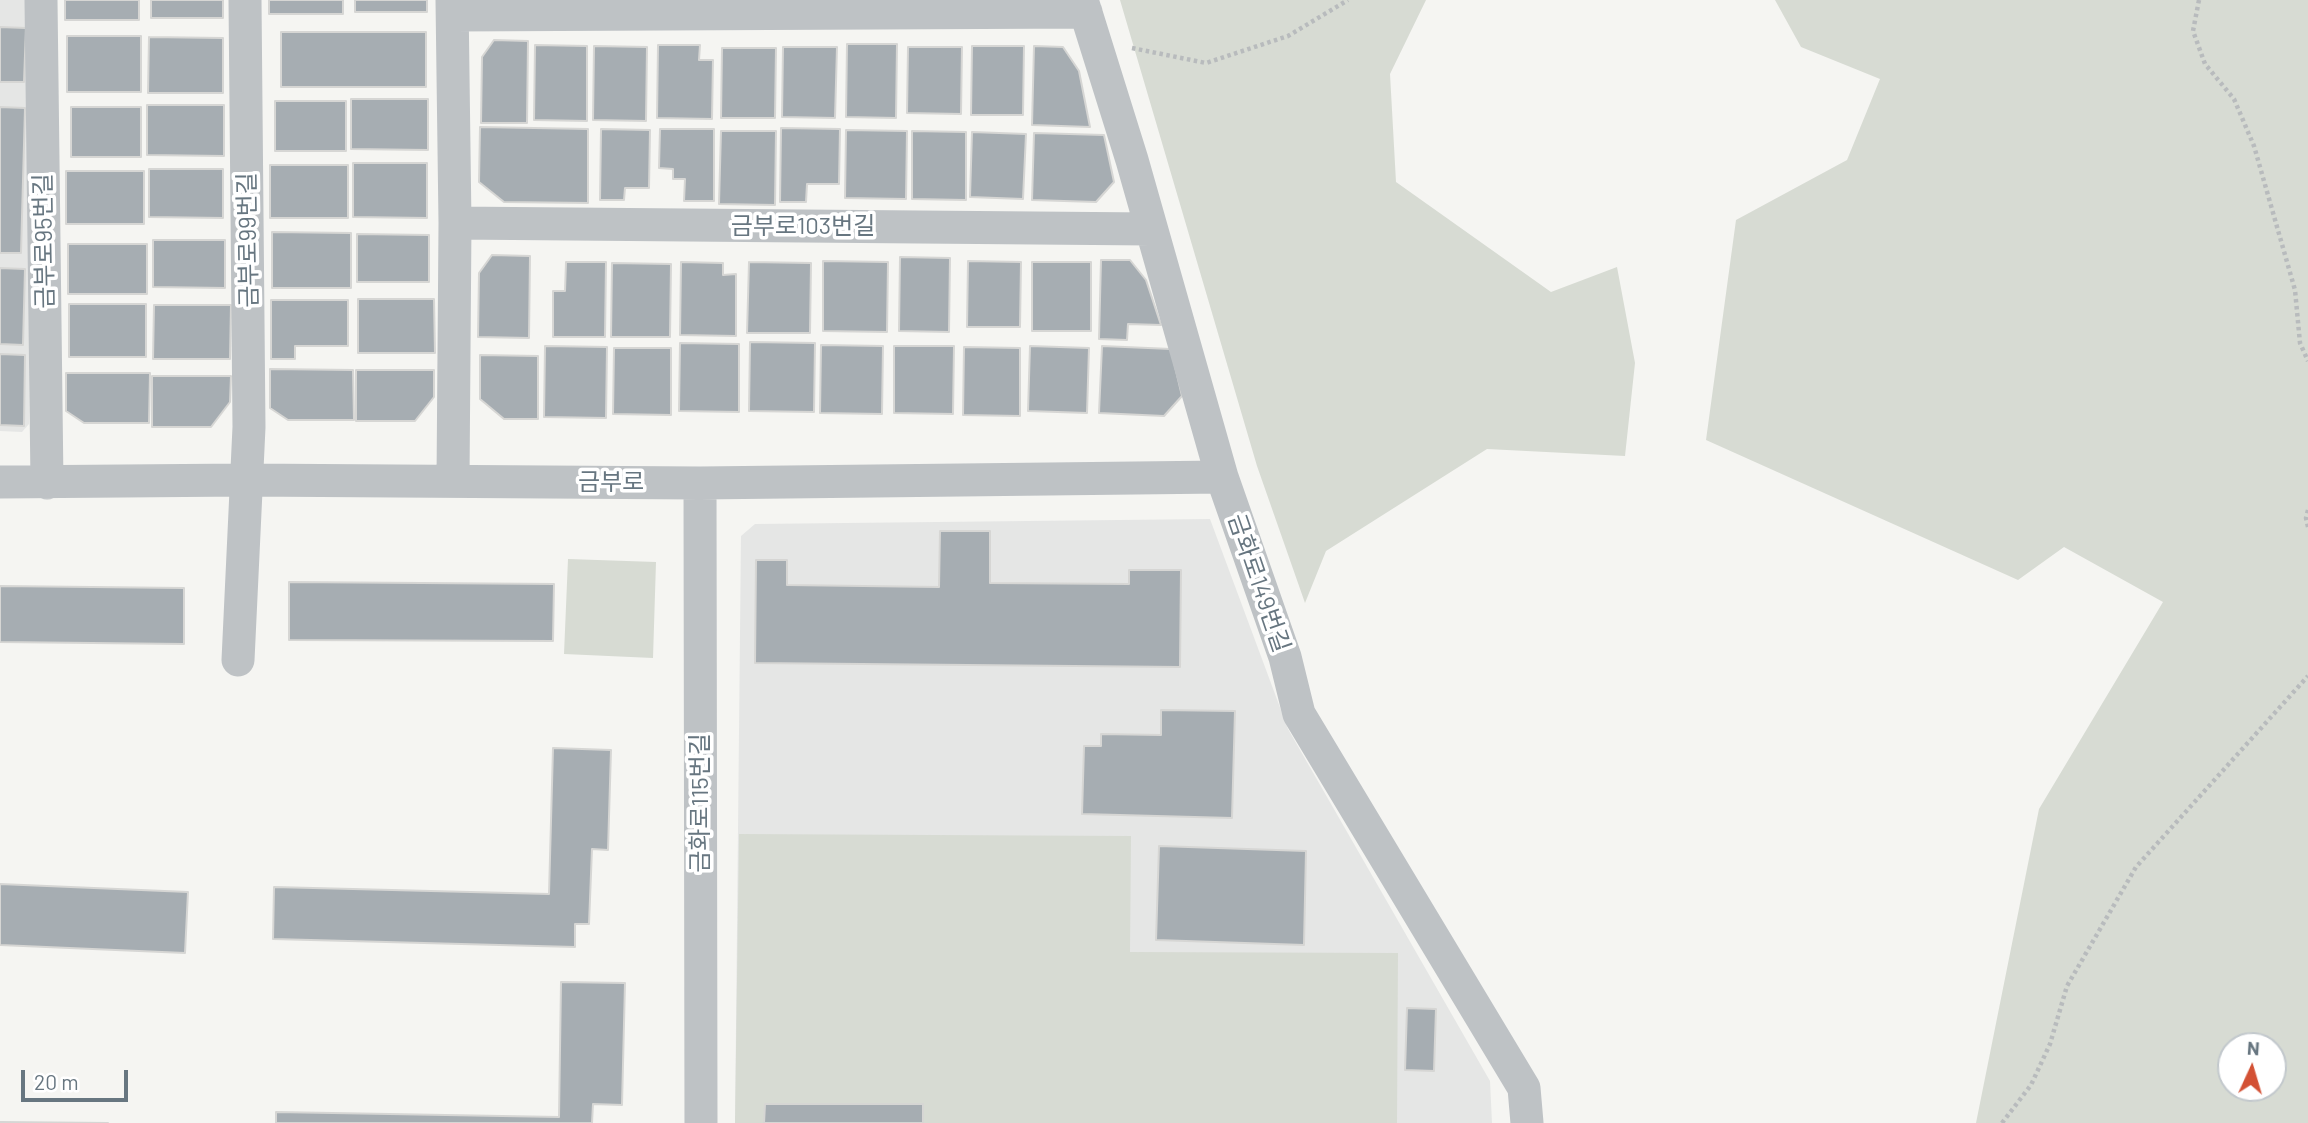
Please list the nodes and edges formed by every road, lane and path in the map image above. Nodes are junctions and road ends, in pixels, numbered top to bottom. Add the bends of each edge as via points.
1 (41, 0) edge
2 (245, 0) edge
3 (1348, 0) edge
4 (2199, 0) edge
5 (1084, 6) edge
6 (453, 7) edge
7 (455, 223) junction
8 (1151, 229) junction
9 (2308, 361) edge
10 (1222, 477) junction
11 (245, 480) junction
12 (453, 481) junction
13 (0, 482) edge
14 (47, 483) junction
15 (699, 483) junction
16 (2308, 510) edge
17 (2308, 527) edge
18 (239, 660) dead end
19 (2308, 676) edge
20 (701, 1123) edge
21 (1527, 1123) edge
22 (2002, 1123) edge

1 - 14 street, 금부로95번길
2 - 11 street, 금부로99번길 via 249,427
3 - 5 path via 1288,36 1206,62 1123,47
4 - 9 path via 2193,32 2205,64 2234,99 2254,146 2295,290 2301,343
5 - 6 street
5 - 8 street, 금화로149번길
6 - 7 street
7 - 8 street, 금부로103번길
7 - 12 street
8 - 10 street, 금화로149번길
10 - 15 street, 금부로
10 - 21 street, 금화로149번길 via 1285,657 1299,714 1524,1088
11 - 12 street, 금부로
11 - 14 street, 금부로
11 - 18 street, 금부로99번길
12 - 15 street, 금부로
13 - 14 street, 금부로
15 - 20 street, 금화로115번길
16 - 17 path
19 - 22 path via 2136,867 2067,986 2050,1044 2031,1085

